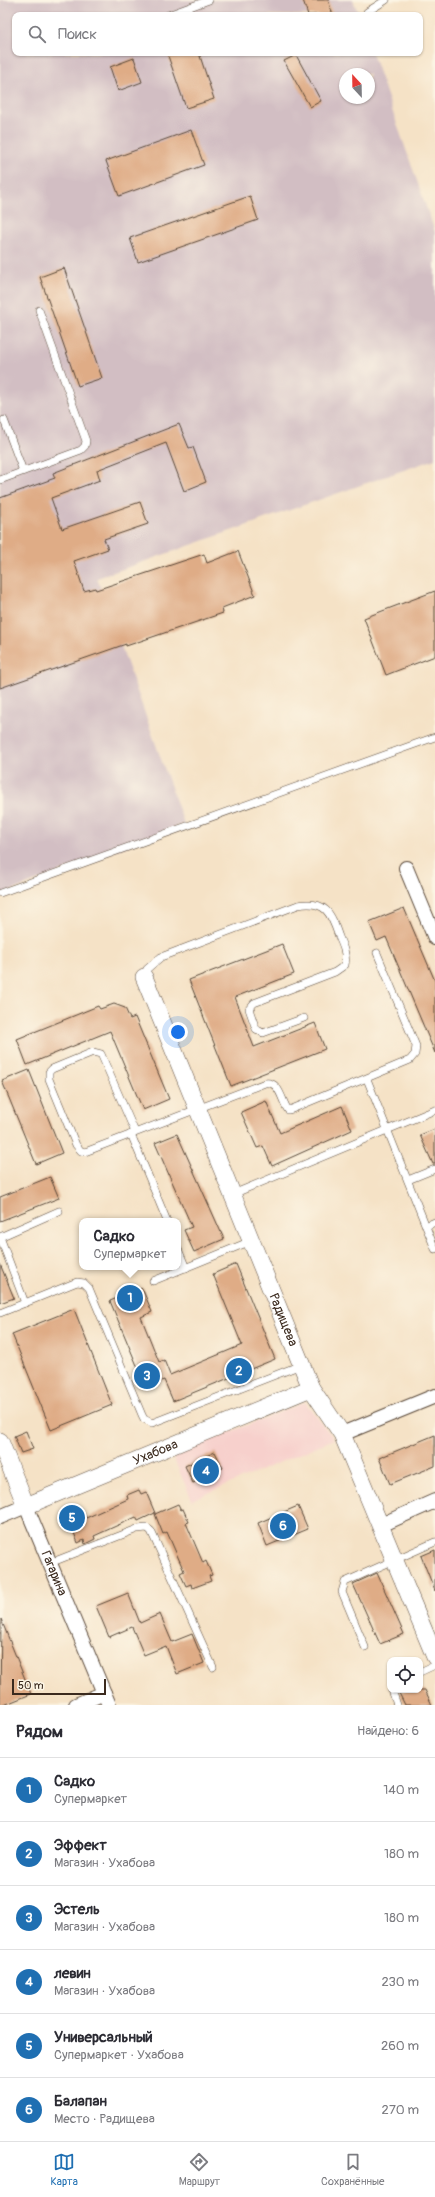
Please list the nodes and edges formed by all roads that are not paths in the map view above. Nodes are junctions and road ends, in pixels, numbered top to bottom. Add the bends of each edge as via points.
1 (209, 0) edge
2 (386, 0) edge
3 (176, 12) edge
4 (367, 12) dead end
5 (39, 310) dead end
6 (4, 420) dead end
7 (23, 471) junction
8 (0, 480) edge
9 (435, 737) edge
10 (406, 868) dead end
11 (0, 893) edge
12 (435, 938) edge
13 (377, 953) dead end
14 (144, 977) joint
15 (304, 1018) dead end
16 (367, 1079) junction
17 (198, 1109) junction
18 (435, 1110) edge
19 (388, 1129) junction
20 (133, 1133) junction
21 (435, 1169) edge
22 (408, 1180) junction
23 (233, 1194) junction
24 (58, 1211) dead end
25 (166, 1218) edge
26 (435, 1222) edge
27 (426, 1226) junction
28 (252, 1241) junction
29 (435, 1249) edge
30 (181, 1256) edge
31 (186, 1268) junction
32 (181, 1270) edge
33 (181, 1270) edge
34 (153, 1281) dead end
35 (25, 1303) junction
36 (0, 1313) edge
37 (301, 1364) junction
38 (311, 1388) junction
39 (435, 1396) edge
40 (342, 1434) junction
41 (0, 1441) edge
42 (435, 1501) edge
43 (26, 1506) junction
44 (0, 1517) edge
45 (381, 1525) junction
46 (435, 1542) edge
47 (395, 1559) junction
48 (50, 1563) junction
49 (365, 1647) dead end
50 (435, 1657) edge
51 (435, 1665) edge
52 (214, 1667) dead end
53 (423, 1671) edge
54 (393, 1693) edge
55 (107, 1699) edge
56 (76, 1705) edge
57 (397, 1705) edge

1 - 3 lane
2 - 4 lane
5 - 7 lane via 86,441 81,450
6 - 7 lane
7 - 8 lane
9 - 11 lane
10 - 12 street
13 - 16 lane via 416,1050 410,1060
14 - 15 lane via 147,969 161,957 298,905 315,904 331,915 345,952 345,965 335,972 254,1003 249,1009 256,1029 263,1033
14 - 17 street, Радищева
16 - 17 lane via 288,1110 276,1086 271,1082
16 - 19 lane
17 - 20 lane
17 - 23 street, Радищева
18 - 19 lane
19 - 22 lane
19 - 23 lane
20 - 20 lane via 101,1054 94,1052 49,1072 49,1079 76,1145 81,1151
20 - 25 lane
21 - 22 lane
22 - 27 lane
23 - 28 street, Радищева
24 - 35 lane via 0,1237
26 - 27 lane
27 - 29 lane
28 - 31 lane
28 - 37 street, Радищева
30 - 31 lane
31 - 32 lane
33 - 34 lane
35 - 36 lane
35 - 37 lane via 77,1282 87,1285 142,1415 152,1423
37 - 38 street, Радищева
38 - 40 street, Радищева
38 - 43 street, Ухабова
39 - 40 street
40 - 45 street, Радищева
41 - 43 street, Гагарина
42 - 45 street
43 - 44 street, Ухабова
43 - 48 street, Гагарина
45 - 47 street, Радищева
46 - 47 lane
47 - 49 lane via 350,1578 342,1587 344,1598
47 - 50 street, Радищева
48 - 52 lane via 136,1529 151,1530
48 - 55 street, Гагарина
51 - 53 lane
54 - 57 lane
55 - 56 street

